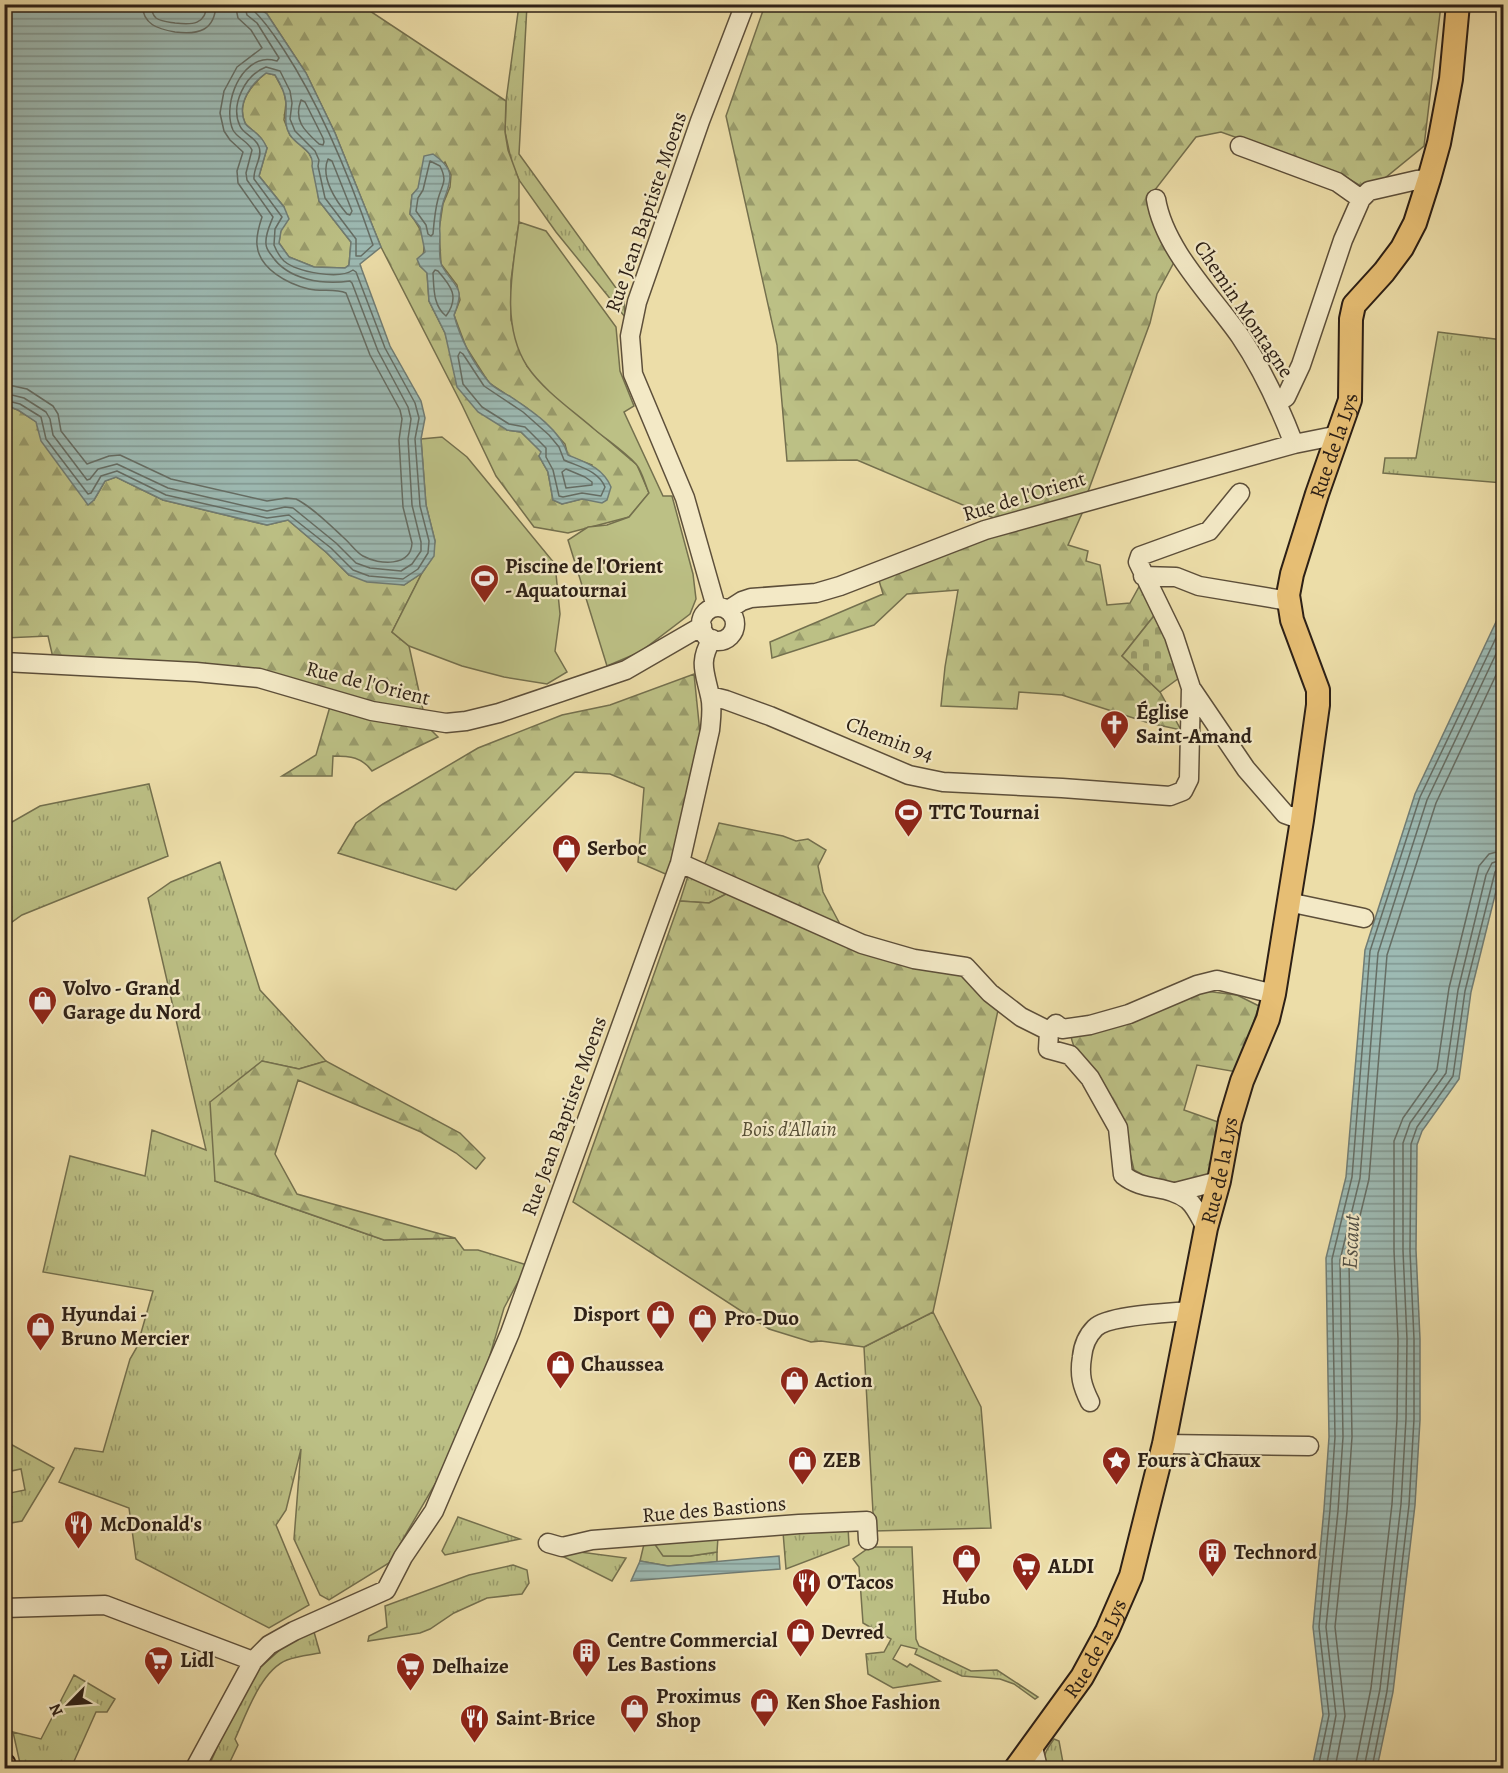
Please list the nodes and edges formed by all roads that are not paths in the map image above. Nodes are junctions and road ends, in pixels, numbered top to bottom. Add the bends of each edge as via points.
1 (745, 4) edge
2 (1458, 4) edge
3 (1240, 146) dead end
4 (1429, 180) junction
5 (1156, 199) dead end
6 (1361, 199) junction
7 (1278, 402) junction
8 (1339, 435) junction
9 (1294, 444) junction
10 (1240, 493) dead end
11 (1143, 576) junction
12 (1289, 601) junction
13 (722, 609) junction
14 (707, 632) junction
15 (4, 662) edge
16 (1191, 688) junction
17 (710, 696) junction
18 (1302, 820) junction
19 (680, 863) junction
20 (1288, 902) junction
21 (1364, 918) dead end
22 (1274, 994) junction
23 (1049, 1031) junction
24 (1219, 1181) junction
25 (1176, 1192) junction
26 (1206, 1228) junction
27 (1190, 1311) junction
28 (1090, 1402) dead end
29 (1164, 1444) junction
30 (1309, 1446) dead end
31 (868, 1540) dead end
32 (548, 1543) dead end
33 (4, 1608) edge
34 (253, 1661) junction
35 (1032, 1743) junction
36 (195, 1768) edge
37 (1016, 1768) edge
38 (1038, 1768) edge

1 - 13 street, Rue Jean Baptiste Moens via 637,302 630,336 633,374 685,498
2 - 4 main road, Rue de la Lys via 1451,79
3 - 6 street via 1337,182
4 - 6 street via 1369,191
4 - 8 main road, Rue de la Lys via 1402,249 1354,305 1350,399
5 - 7 street, Chemin Montagne via 1158,213 1190,272 1239,335
6 - 7 street via 1301,365 1286,397
7 - 9 street, Chemin Montagne
8 - 9 street, Rue de l'Orient
8 - 12 main road, Rue de la Lys via 1292,574
9 - 13 street, Rue de l'Orient via 994,527 816,593 751,598
10 - 11 street via 1209,531 1140,556
11 - 12 street via 1176,577 1199,586
11 - 16 street via 1174,636
12 - 18 main road, Rue de la Lys via 1292,620 1318,690
13 - 14 street via 706,612
13 - 14 street via 733,617 734,630 725,639
14 - 15 street, Rue de l'Orient via 626,670 499,713 446,723 372,711 259,678
14 - 17 street, Rue Jean Baptiste Moens via 703,661
16 - 17 street, Chemin 94 via 1189,779 1183,791 1170,796 943,782 909,775 770,716
16 - 18 street via 1246,769 1285,814
17 - 19 street, Rue Jean Baptiste Moens via 710,730
18 - 20 main road, Rue de la Lys
19 - 23 street via 862,944 914,959 966,967 990,993 1021,1017
19 - 34 street, Rue Jean Baptiste Moens via 510,1333 434,1511 386,1590 269,1645
20 - 21 street
20 - 22 main road, Rue de la Lys
22 - 23 street via 1217,980 1129,1014 1062,1029 1056,1024
22 - 24 main road, Rue de la Lys via 1230,1121
23 - 25 street via 1048,1049 1070,1055 1090,1078 1118,1128 1123,1175 1134,1183
24 - 25 street
24 - 26 main road, Rue de la Lys
25 - 26 street via 1190,1202
26 - 27 main road, Rue de la Lys
27 - 28 street via 1124,1318 1095,1328 1084,1343 1081,1366 1081,1383
27 - 29 main road, Rue de la Lys
29 - 30 street
29 - 35 main road, Rue de la Lys via 1131,1576 1114,1616 1082,1677
31 - 32 street, Rue des Bastions via 867,1521 592,1540 562,1547
33 - 34 street via 105,1605
34 - 36 street
35 - 37 main road, Rue de la Lys
35 - 38 street

